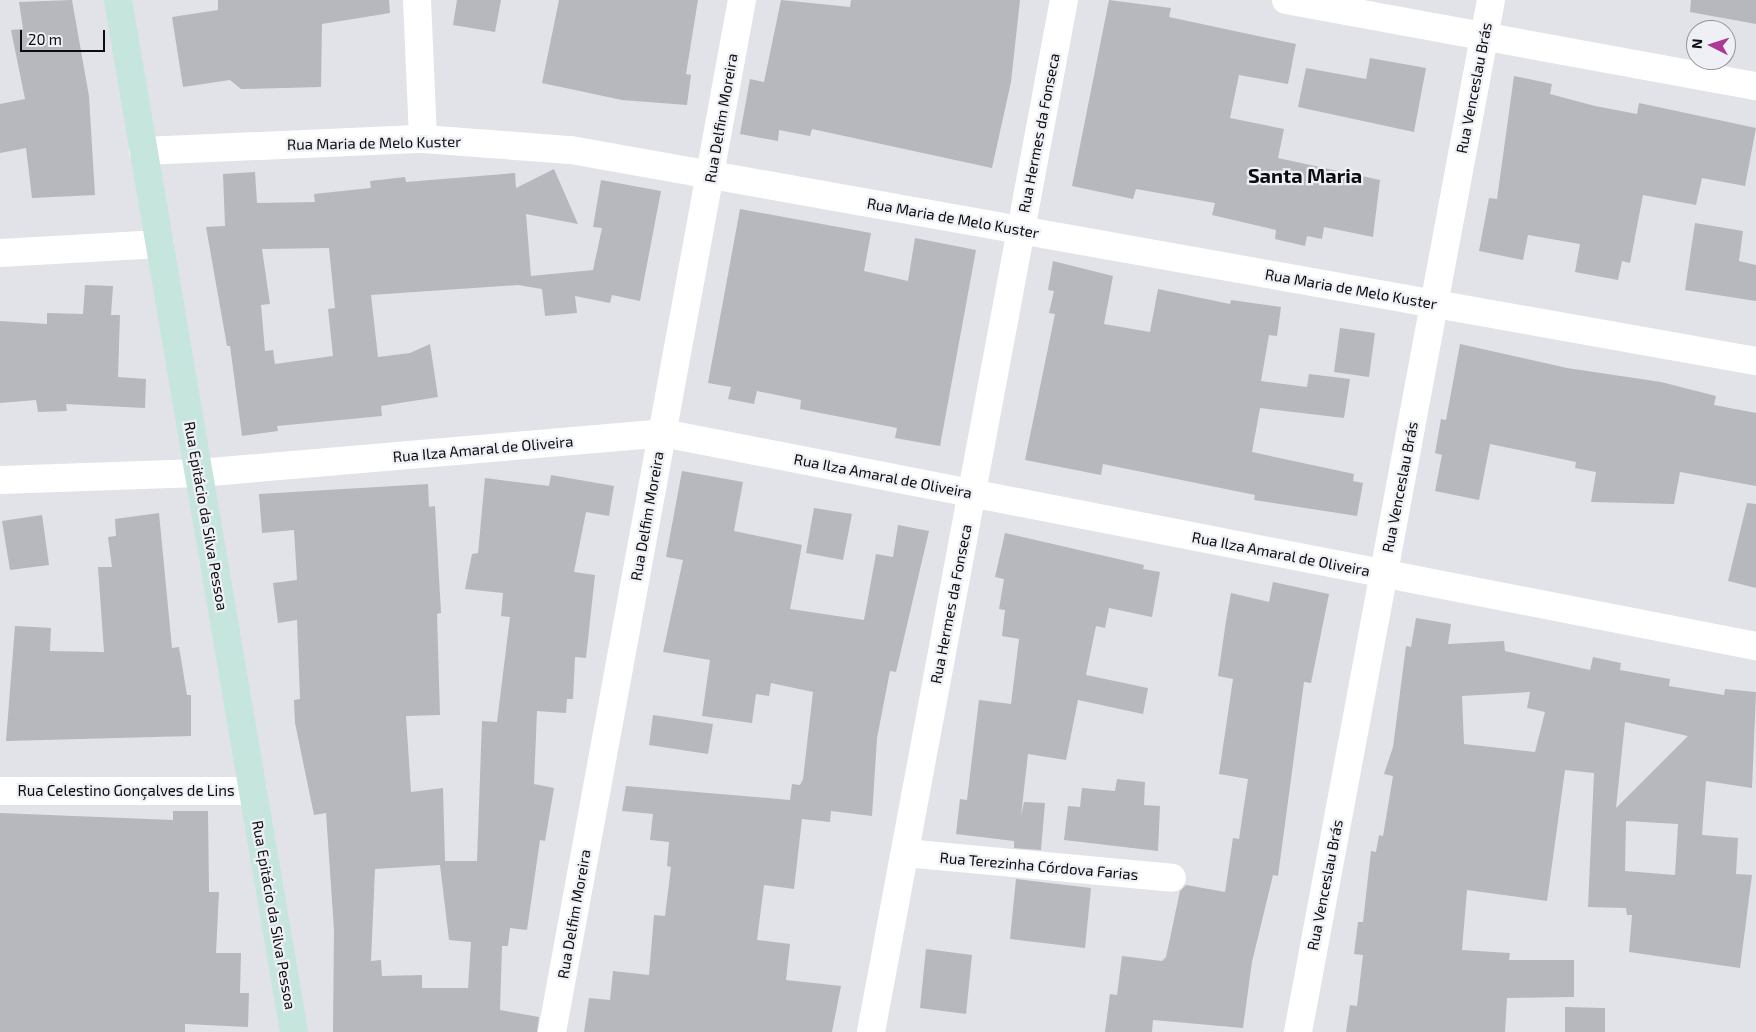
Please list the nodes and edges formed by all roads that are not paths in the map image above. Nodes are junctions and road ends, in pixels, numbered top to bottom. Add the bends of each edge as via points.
1 (118, 0) edge
2 (417, 0) edge
3 (742, 0) edge
4 (1064, 0) edge
5 (1286, 0) edge
6 (1491, 0) edge
7 (1484, 36) junction
8 (1756, 86) edge
9 (423, 139) junction
10 (143, 151) junction
11 (710, 175) junction
12 (1021, 230) junction
13 (160, 244) junction
14 (0, 253) edge
15 (1434, 304) junction
16 (1756, 362) edge
17 (663, 433) junction
18 (199, 473) junction
19 (0, 480) edge
20 (972, 494) junction
21 (1384, 574) junction
22 (1756, 646) edge
23 (0, 791) edge
24 (253, 791) junction
25 (905, 854) junction
26 (1172, 878) dead end
27 (294, 1032) edge
28 (552, 1032) edge
29 (871, 1032) edge
30 (1298, 1032) edge

1 - 10 street, Rua Epitácio da Silva Pessoa
2 - 9 street
3 - 11 street, Rua Delfim Moreira
4 - 12 street, Rua Hermes da Fonseca
5 - 7 street
6 - 7 street, Rua Venceslau Brás
7 - 8 street
7 - 15 street, Rua Venceslau Brás
9 - 10 street, Rua Maria de Melo Kuster
9 - 11 street, Rua Maria de Melo Kuster via 571,150
10 - 13 street, Rua Epitácio da Silva Pessoa
11 - 12 street, Rua Maria de Melo Kuster
11 - 17 street, Rua Delfim Moreira
12 - 15 street, Rua Maria de Melo Kuster
12 - 20 street, Rua Hermes da Fonseca
13 - 14 street
13 - 18 street, Rua Epitácio da Silva Pessoa
15 - 16 street, Rua Maria de Melo Kuster
15 - 21 street, Rua Venceslau Brás
17 - 18 street, Rua Ilza Amaral de Oliveira
17 - 20 street, Rua Ilza Amaral de Oliveira
17 - 28 street, Rua Delfim Moreira
18 - 19 street, Rua Ilza Amaral de Oliveira
18 - 24 street, Rua Epitácio da Silva Pessoa
20 - 21 street, Rua Ilza Amaral de Oliveira
20 - 25 street, Rua Hermes da Fonseca
21 - 22 street, Rua Ilza Amaral de Oliveira
21 - 30 street, Rua Venceslau Brás
23 - 24 street, Rua Celestino Gonçalves de Lins
24 - 27 street, Rua Epitácio da Silva Pessoa
25 - 26 street, Rua Terezinha Córdova Farias
25 - 29 street, Rua Hermes da Fonseca

